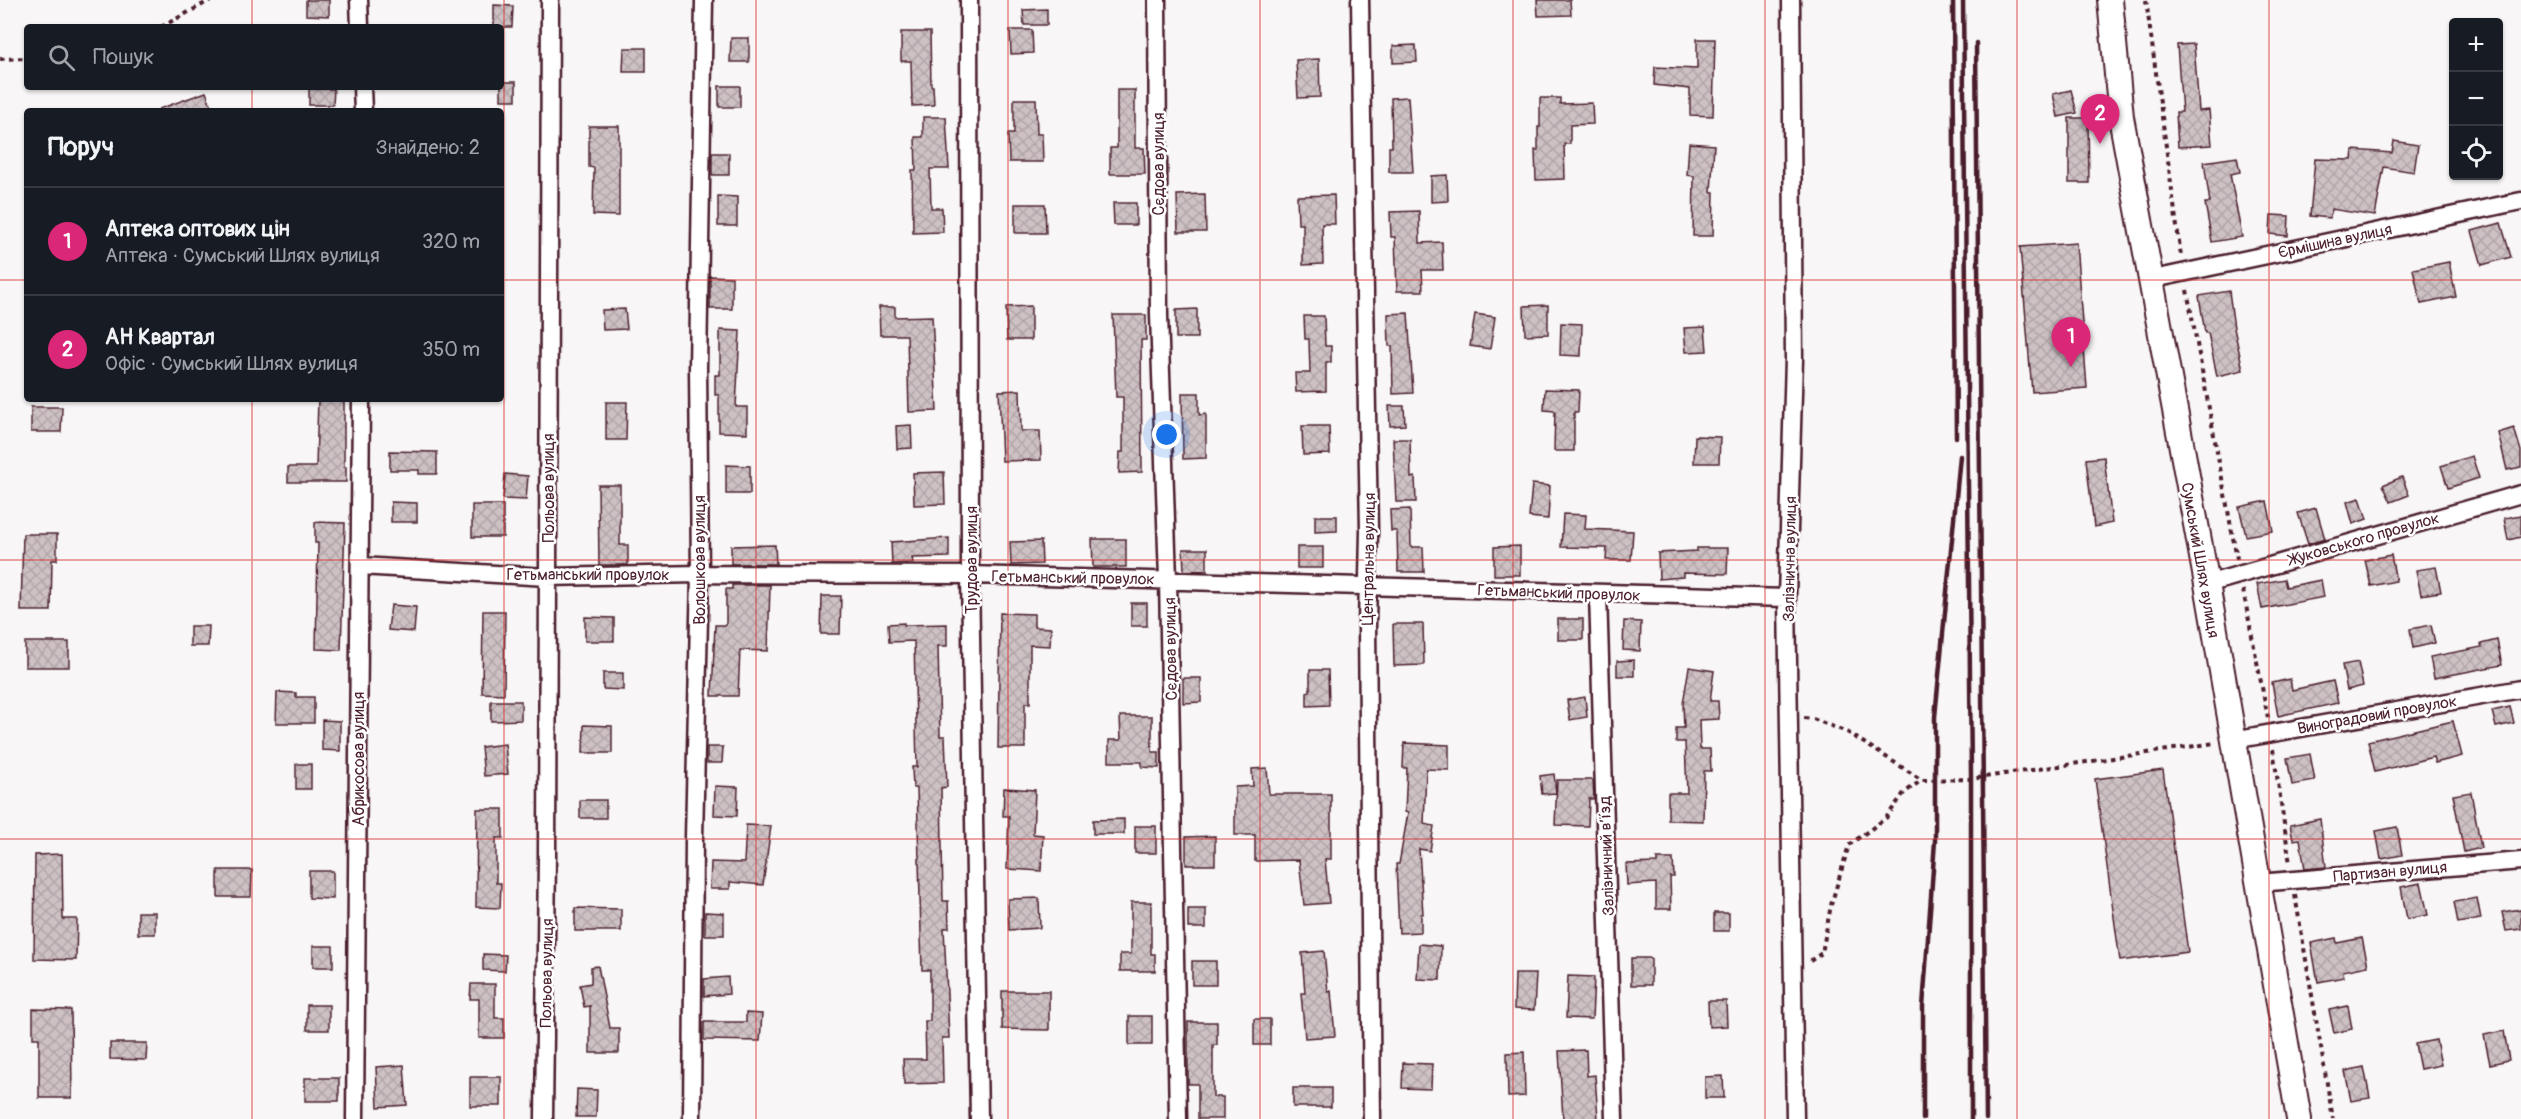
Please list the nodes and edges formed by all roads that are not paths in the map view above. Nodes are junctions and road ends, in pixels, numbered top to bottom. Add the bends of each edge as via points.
1 (359, 0) edge
2 (550, 0) edge
3 (704, 0) edge
4 (969, 0) edge
5 (1157, 0) edge
6 (1360, 0) edge
7 (1791, 0) edge
8 (2110, 0) edge
9 (360, 24) edge
10 (362, 90) edge
11 (363, 108) edge
12 (2521, 201) edge
13 (2149, 280) junction
14 (361, 402) edge
15 (2521, 494) edge
16 (360, 566) junction
17 (700, 574) junction
18 (970, 575) junction
19 (548, 577) junction
20 (1168, 579) junction
21 (2207, 584) junction
22 (1368, 586) junction
23 (1598, 594) junction
24 (1787, 598) junction
25 (2521, 689) edge
26 (2234, 740) junction
27 (2521, 861) edge
28 (2258, 883) junction
29 (355, 1119) edge
30 (544, 1119) edge
31 (692, 1119) edge
32 (979, 1119) edge
33 (1178, 1119) edge
34 (1372, 1119) edge
35 (1614, 1119) edge
36 (1795, 1119) edge
37 (2299, 1119) edge

1 - 9 street
2 - 19 street, Польова вулиця
3 - 17 street, Волошкова вулиця via 698,368
4 - 18 street, Трудова вулиця
5 - 20 street, Сєдова вулиця via 1159,315
6 - 22 street, Центральна вулиця
7 - 24 street, Залізнична вулиця via 1794,359
8 - 13 main road, Сумський Шлях вулиця via 2121,117
10 - 11 street
12 - 13 street, Єрмішина вулиця
13 - 21 main road, Сумський Шлях вулиця
14 - 16 street, Абрикосова вулиця
15 - 21 street, Жуковського провулок
16 - 19 street, Гетьманський провулок
16 - 29 street, Абрикосова вулиця
17 - 18 street, Гетьманський провулок
17 - 19 street, Гетьманський провулок
17 - 31 street, Волошкова вулиця
18 - 20 street, Гетьманський провулок
18 - 32 street, Трудова вулиця
19 - 30 street, Польова вулиця
20 - 22 street, Гетьманський провулок
20 - 33 street, Сєдова вулиця
21 - 26 main road, Сумський Шлях вулиця
22 - 23 street, Гетьманський провулок
22 - 34 street, Центральна вулиця
23 - 24 street, Гетьманський провулок
23 - 35 street, Залізничний в’їзд
24 - 36 street, Залізнична вулиця
25 - 26 street, Виноградовий провулок
26 - 28 main road, Сумський Шлях вулиця
27 - 28 street, Партизан вулиця
28 - 37 main road, Сумський Шлях вулиця

